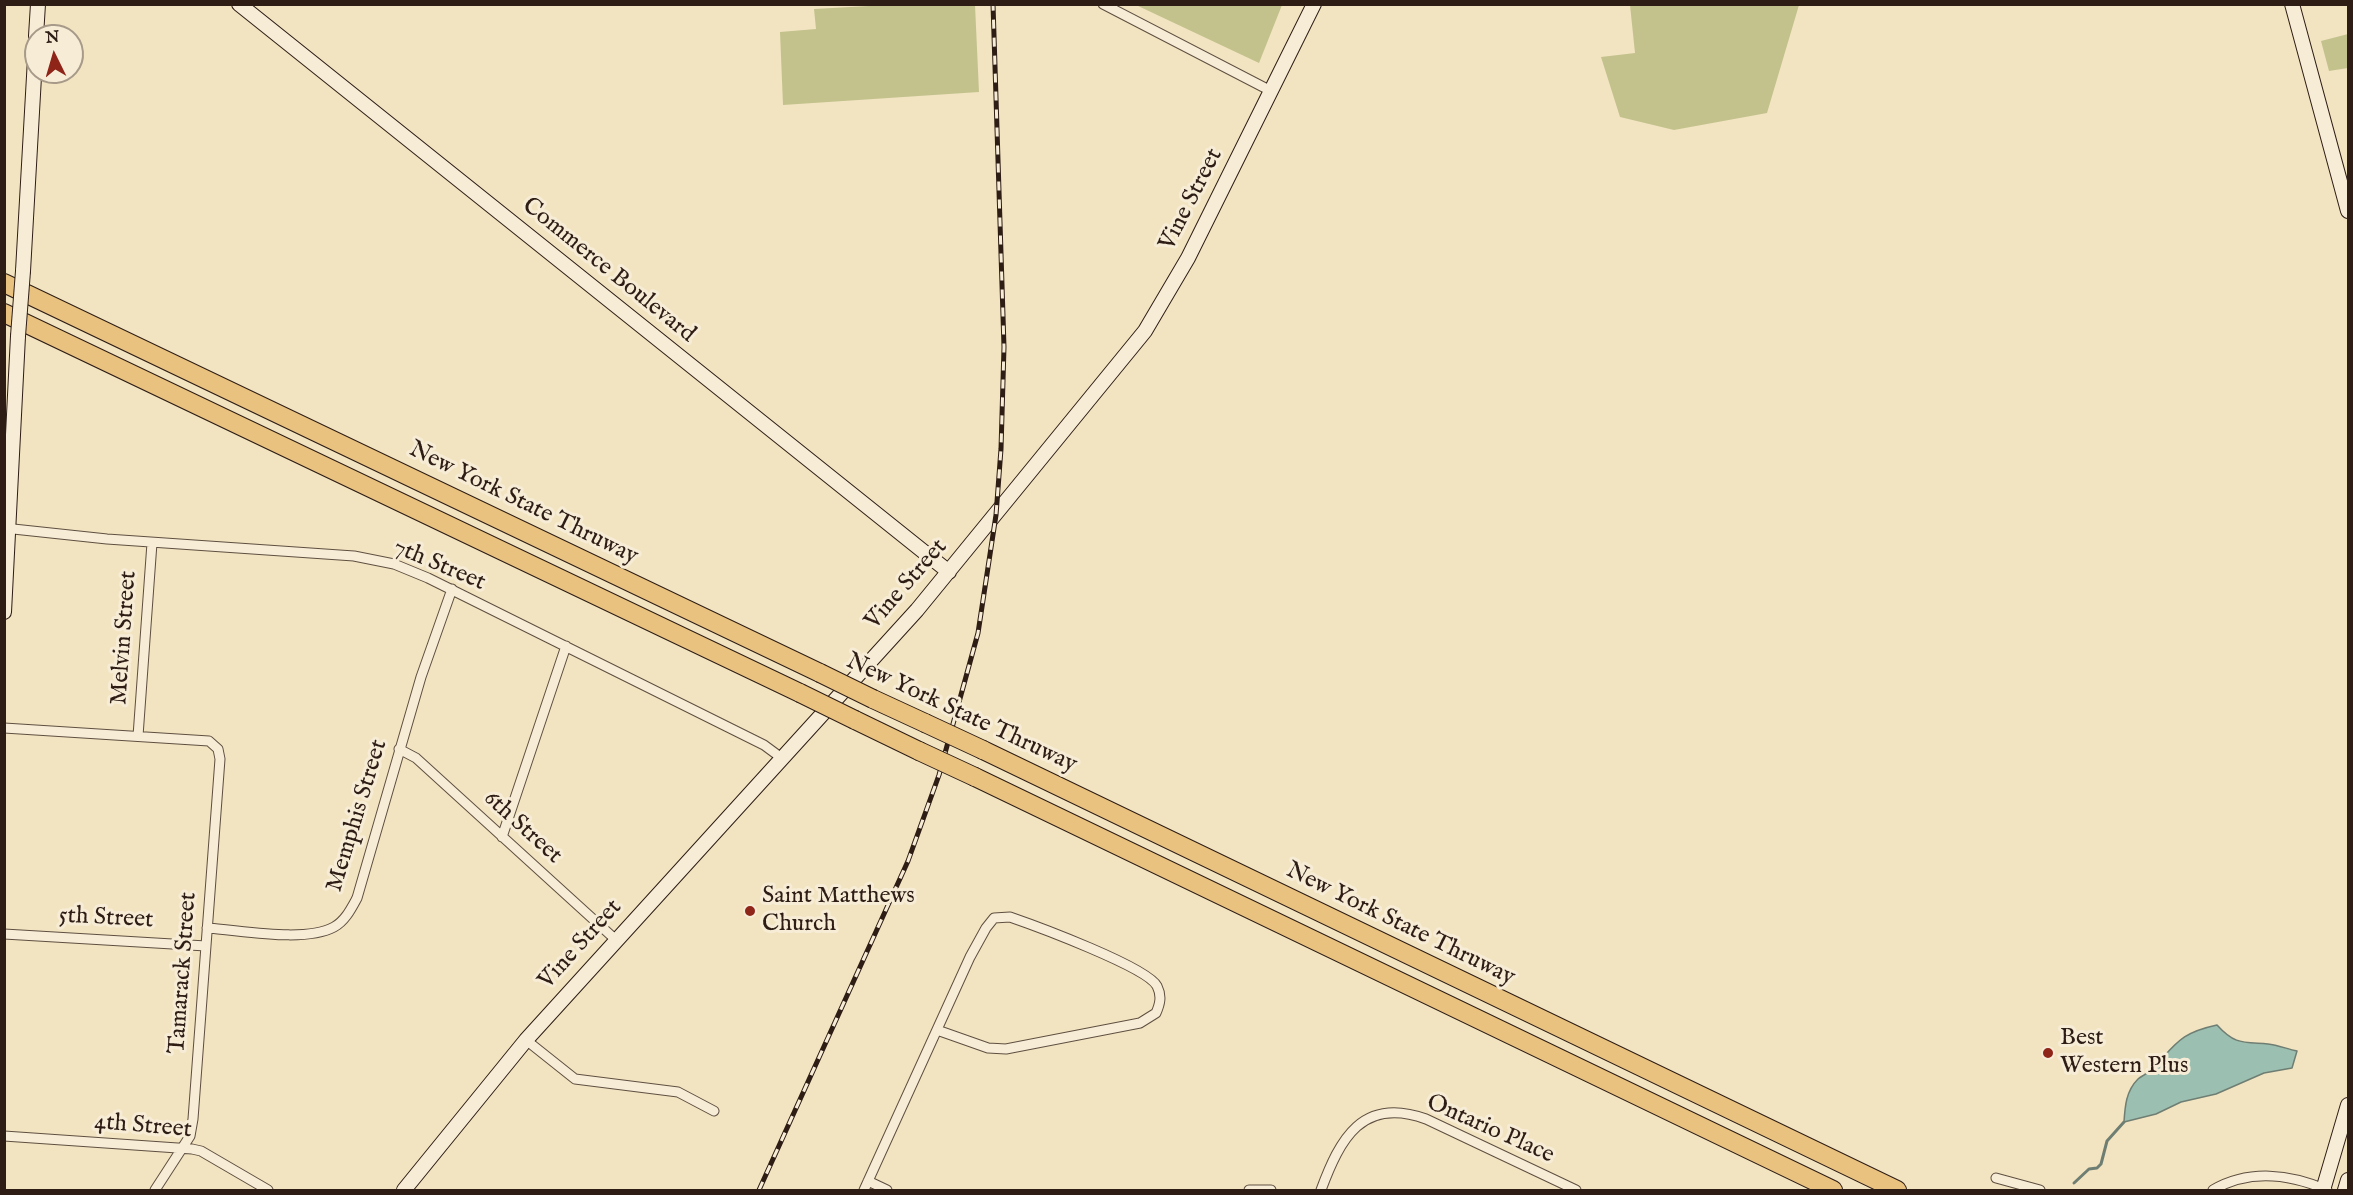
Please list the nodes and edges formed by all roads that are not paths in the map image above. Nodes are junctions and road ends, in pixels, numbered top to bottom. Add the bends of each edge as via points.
1 (38, 4) edge
2 (239, 4) edge
3 (1103, 4) edge
4 (1314, 4) edge
5 (2292, 4) edge
6 (37, 24) edge
7 (34, 84) edge
8 (1271, 91) junction
9 (2349, 211) edge
10 (4, 283) edge
11 (4, 313) edge
12 (7, 528) edge
13 (152, 543) junction
14 (949, 572) junction
15 (452, 590) junction
16 (4, 612) edge
17 (566, 646) junction
18 (4, 728) edge
19 (138, 736) junction
20 (399, 749) junction
21 (783, 759) junction
22 (502, 837) junction
23 (207, 928) junction
24 (4, 934) edge
25 (616, 940) junction
26 (206, 946) junction
27 (937, 1030) junction
28 (526, 1040) junction
29 (2349, 1106) edge
30 (714, 1111) dead end
31 (4, 1136) edge
32 (182, 1148) junction
33 (1996, 1178) dead end
34 (868, 1180) junction
35 (2349, 1180) edge
36 (1559, 1187) edge
37 (2325, 1190) edge
38 (155, 1191) edge
39 (268, 1191) edge
40 (404, 1191) edge
41 (864, 1191) edge
42 (887, 1191) edge
43 (1250, 1191) edge
44 (1271, 1191) edge
45 (1321, 1191) edge
46 (1576, 1191) edge
47 (1833, 1191) edge
48 (1897, 1191) edge
49 (2040, 1191) edge
50 (2213, 1191) edge
51 (2345, 1191) edge

1 - 6 street
2 - 14 street, Commerce Boulevard
3 - 8 street
4 - 8 street, Vine Street
5 - 9 street
7 - 12 street, bridge
8 - 14 street, Vine Street via 1188,258 1145,331
10 - 48 highway, New York State Thruway, bridge
11 - 47 highway, New York State Thruway, bridge
12 - 13 street, 7th Street
12 - 16 street
13 - 15 street, 7th Street via 354,556 394,564
13 - 19 street, Melvin Street
14 - 21 street, Vine Street
15 - 17 street, 7th Street
15 - 20 street, Memphis Street
17 - 21 street, 7th Street via 764,745
17 - 22 street
18 - 19 street
19 - 23 street, Tamarack Street via 209,741 218,749
20 - 22 street, 6th Street via 416,758
20 - 23 street, Memphis Street via 357,898 346,917 336,926 312,934
21 - 25 street, Vine Street
22 - 25 street, 6th Street
23 - 26 street, Tamarack Street
24 - 26 street, 5th Street
25 - 28 street, Vine Street
26 - 32 street, Tamarack Street via 193,1119 190,1136
27 - 27 street via 986,928 994,918 1004,916 1139,970 1157,986 1160,999 1156,1013 1140,1023 1027,1047 988,1048
27 - 34 street
28 - 30 street via 575,1079 678,1092
28 - 40 street, Vine Street
29 - 37 street
31 - 32 street, 4th Street
32 - 38 street, Tamarack Street
32 - 39 street, 4th Street via 201,1151
33 - 49 street
34 - 41 street
34 - 42 street
35 - 51 street
36 - 45 street, Ontario Place via 1425,1119 1400,1113 1375,1115 1357,1124 1345,1136
36 - 46 street, Ontario Place
37 - 50 street via 2274,1176 2254,1176
43 - 44 street

